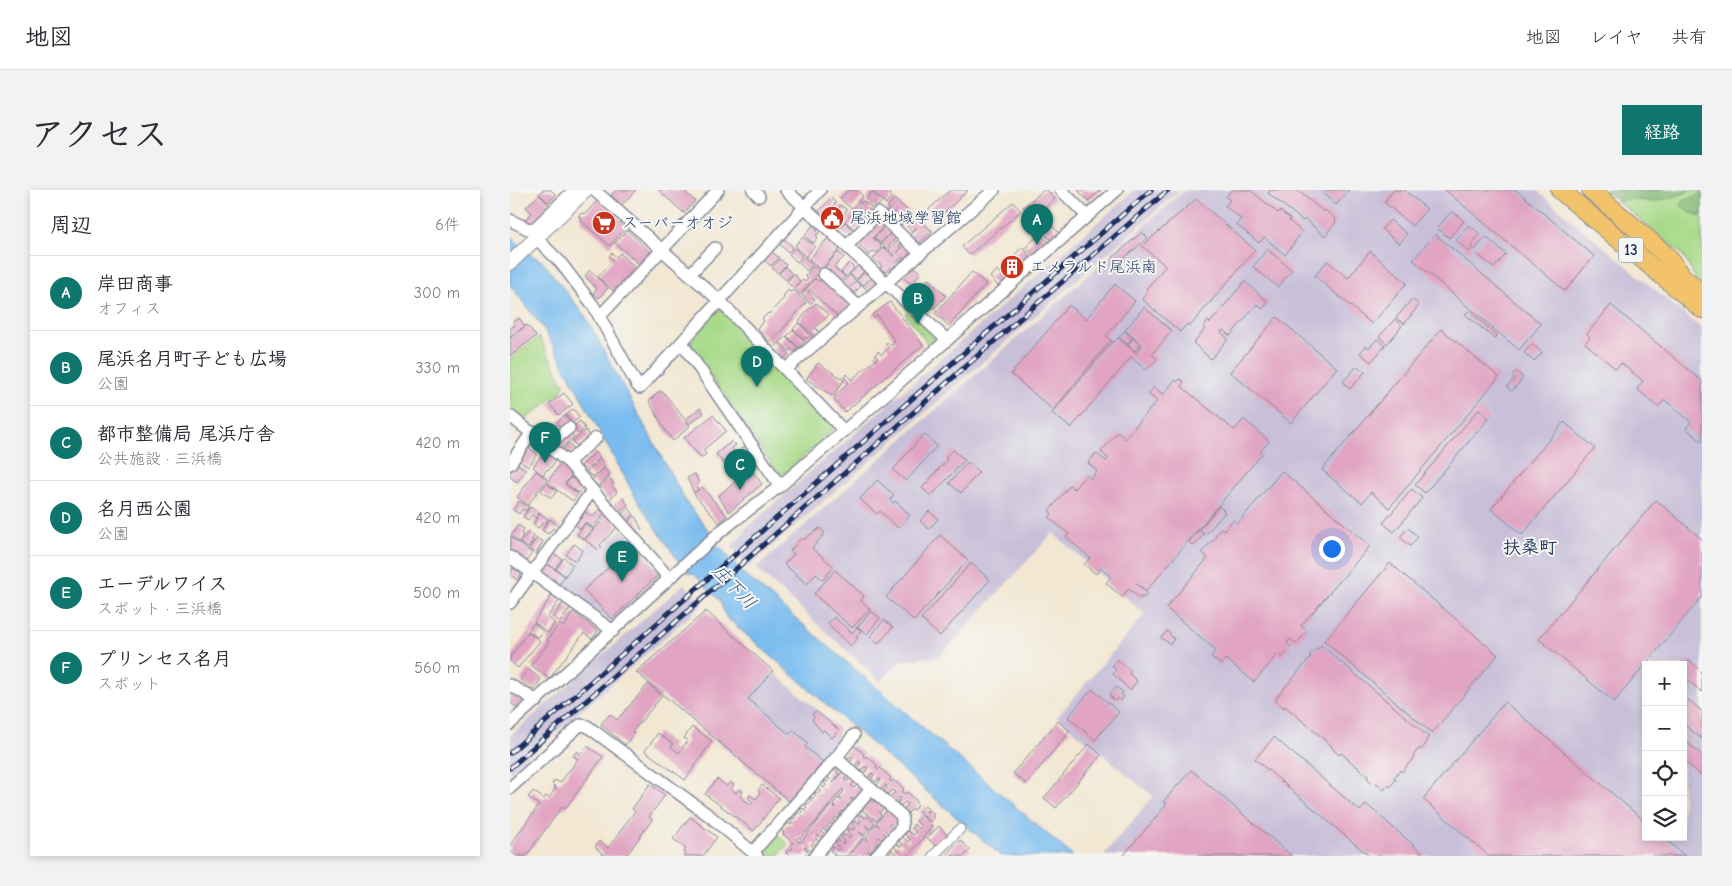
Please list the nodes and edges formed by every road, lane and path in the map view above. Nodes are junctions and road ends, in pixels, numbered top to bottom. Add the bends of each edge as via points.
1 (574, 190) edge
2 (586, 190) edge
3 (594, 190) edge
4 (718, 190) edge
5 (786, 190) edge
6 (820, 190) edge
7 (994, 190) edge
8 (1061, 190) edge
9 (1117, 190) edge
10 (1548, 190) edge
11 (1560, 190) edge
12 (1578, 190) edge
13 (1592, 190) edge
14 (805, 207) junction
15 (1087, 216) junction
16 (510, 220) edge
17 (534, 240) junction
18 (847, 246) junction
19 (715, 248) dead end
20 (663, 250) junction
21 (920, 253) junction
22 (510, 263) edge
23 (690, 274) junction
24 (824, 274) dead end
25 (1678, 281) junction
26 (886, 282) junction
27 (1702, 293) edge
28 (720, 301) junction
29 (858, 306) junction
30 (1702, 309) edge
31 (600, 316) junction
32 (947, 340) junction
33 (682, 342) junction
34 (786, 369) junction
35 (510, 416) edge
36 (568, 428) dead end
37 (844, 431) junction
38 (532, 432) junction
39 (596, 438) dead end
40 (548, 445) junction
41 (568, 462) junction
42 (510, 464) edge
43 (780, 486) junction
44 (592, 491) junction
45 (510, 558) edge
46 (532, 573) junction
47 (669, 578) junction
48 (510, 603) edge
49 (614, 631) junction
50 (510, 685) edge
51 (537, 701) junction
52 (510, 724) edge
53 (854, 735) dead end
54 (836, 758) junction
55 (510, 788) edge
56 (871, 790) junction
57 (960, 828) dead end
58 (755, 854) edge
59 (815, 856) edge
60 (876, 856) edge
61 (933, 856) edge

1 - 16 street via 532,231
2 - 17 street
3 - 20 street
4 - 20 street
5 - 14 street
6 - 14 street
7 - 21 street
8 - 15 street
9 - 15 street
10 - 25 main road via 1637,265
11 - 25 main road, 13
12 - 25 main road, 13
13 - 25 main road via 1666,255
14 - 18 street
14 - 28 street
15 - 32 street
17 - 22 street
17 - 31 street via 560,262
18 - 21 street via 878,213
18 - 26 street
19 - 23 street
20 - 23 street
20 - 31 street
21 - 26 street
23 - 28 street
24 - 29 street
25 - 27 main road, 13
25 - 30 main road, 13
26 - 29 street
26 - 32 street
28 - 33 street
28 - 34 street
29 - 34 street
31 - 33 street via 640,388
32 - 37 street
33 - 43 street
34 - 37 street
35 - 38 street
36 - 40 street
37 - 43 street
38 - 40 street
38 - 42 street
39 - 41 street
40 - 41 street
41 - 44 street
43 - 47 street
44 - 46 street
44 - 47 street
45 - 46 street
46 - 48 street
46 - 49 street
47 - 49 street
49 - 51 street
50 - 51 street
51 - 52 street
53 - 54 street
54 - 56 street
54 - 58 street
55 - 58 street via 580,725 587,726 711,817
56 - 59 street
56 - 60 street via 902,816 902,827
57 - 61 street

